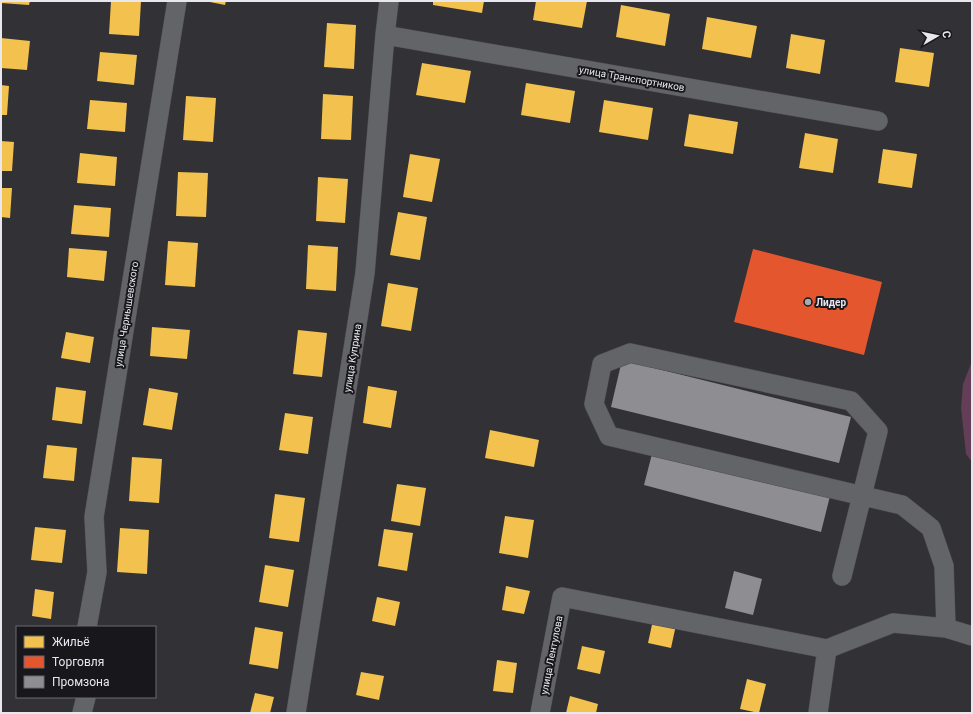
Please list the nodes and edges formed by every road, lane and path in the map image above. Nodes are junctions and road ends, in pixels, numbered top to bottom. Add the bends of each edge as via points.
1 (177, 1) edge
2 (389, 1) edge
3 (385, 35) junction
4 (878, 121) dead end
5 (863, 496) junction
6 (842, 576) dead end
7 (87, 626) edge
8 (946, 628) junction
9 (972, 636) edge
10 (827, 649) junction
11 (86, 698) edge
12 (82, 713) edge
13 (296, 713) edge
14 (540, 713) edge
15 (818, 713) edge

1 - 7 street, улица Чернышевского via 94,516 97,572
2 - 3 street, улица Куприна
3 - 4 street, улица Транспортников
3 - 13 street, улица Куприна via 365,274
5 - 5 street via 878,431 851,401 630,353 602,364 594,404 609,436
5 - 6 street
5 - 8 street via 902,505 930,528 944,566
8 - 9 street
8 - 10 street via 893,623
10 - 14 street, улица Лентулова via 562,597
10 - 15 street
11 - 12 street

